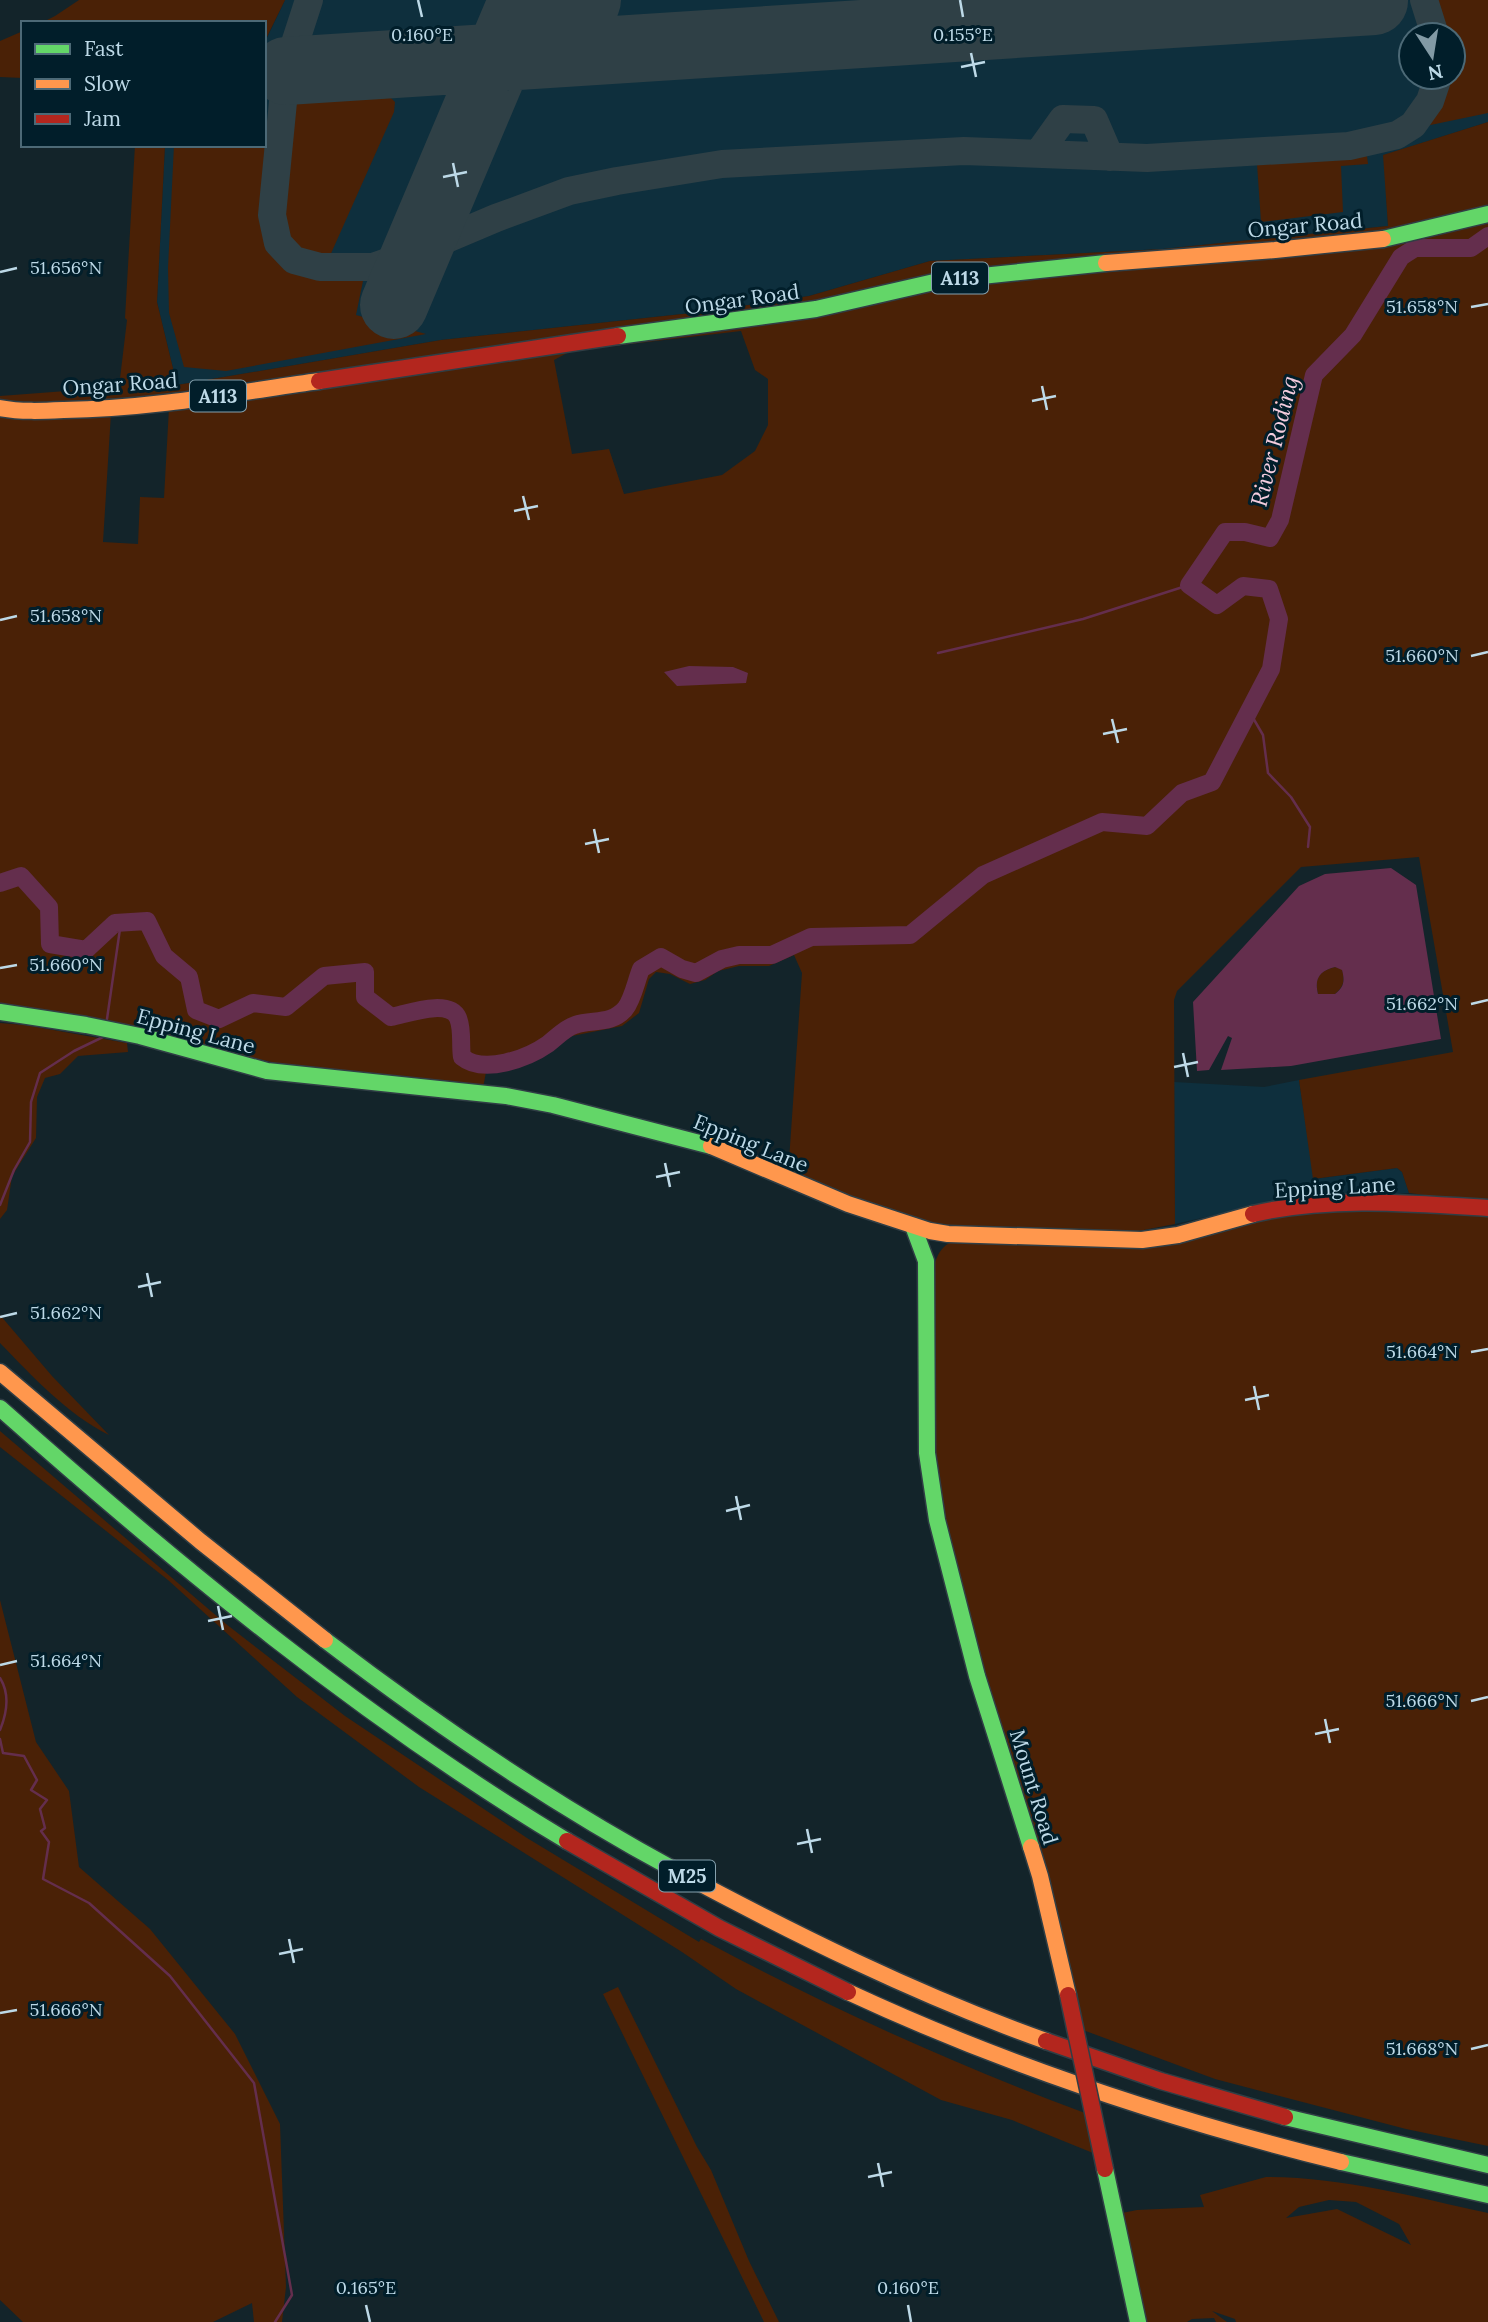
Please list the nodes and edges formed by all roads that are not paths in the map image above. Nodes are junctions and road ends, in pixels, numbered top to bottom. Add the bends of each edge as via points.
1 (1488, 214) edge
2 (0, 408) edge
3 (0, 1012) edge
4 (1488, 1208) edge
5 (913, 1226) junction
6 (948, 1234) junction
7 (926, 1261) junction
8 (0, 1372) edge
9 (0, 1408) edge
10 (1488, 2165) edge
11 (1488, 2195) edge
12 (1138, 2322) edge

1 - 2 main road, Ongar Road / A113 via 1382,239 943,280 816,309 163,403 89,410
3 - 5 main road, Epping Lane via 140,1036 267,1071 553,1105 703,1143
4 - 6 main road, Epping Lane via 1401,1204 1282,1208 1142,1240
5 - 6 main road, Epping Lane
5 - 7 main road, Mount Road
6 - 7 main road
7 - 12 main road, Mount Road, bridge via 927,1453 937,1520 977,1676 1040,1877
8 - 10 main road, M25 via 197,1539 392,1690 551,1796 731,1900 908,1985 1112,2065 1298,2121
9 - 11 main road, M25 via 207,1586 372,1712 560,1836 743,1940 945,2036 1095,2092 1285,2149

